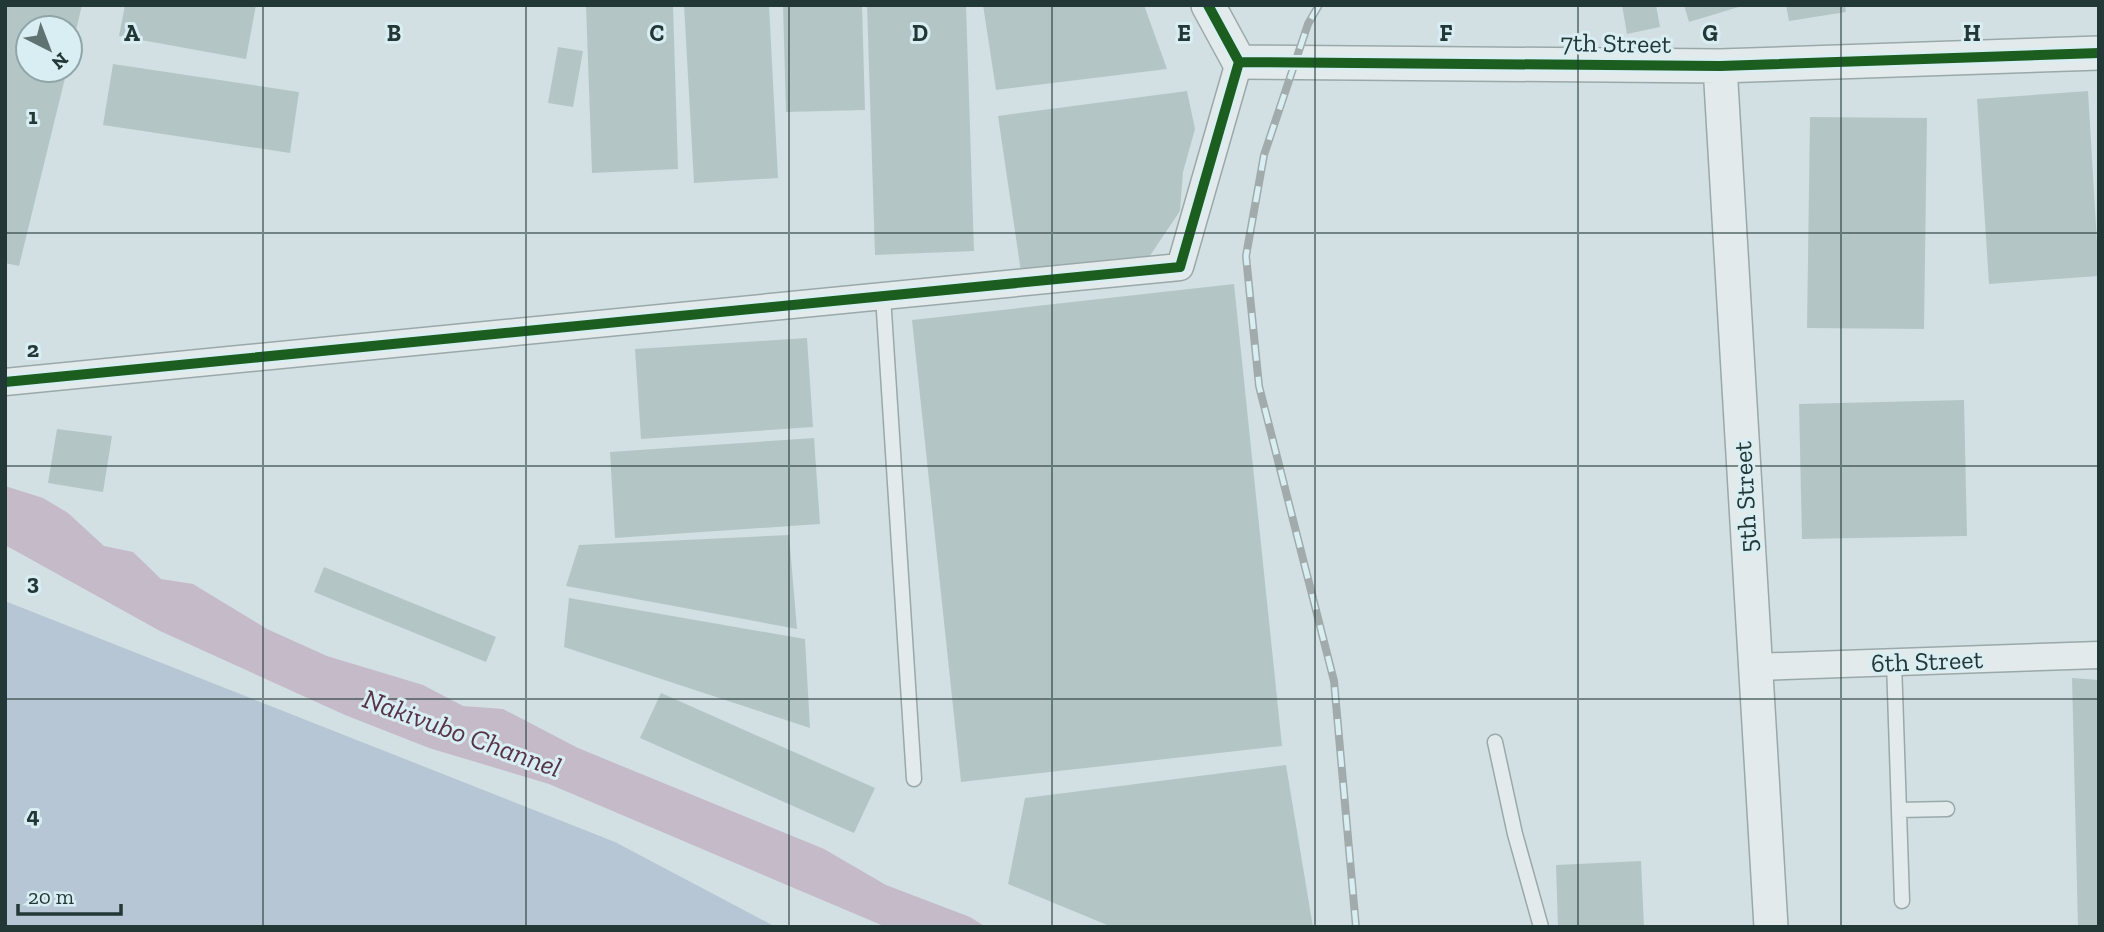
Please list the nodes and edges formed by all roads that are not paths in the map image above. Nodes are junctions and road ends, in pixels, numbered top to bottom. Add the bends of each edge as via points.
1 (1208, 5) edge
2 (2099, 53) edge
3 (1239, 62) junction
4 (1720, 66) junction
5 (883, 296) junction
6 (5, 382) edge
7 (2099, 655) edge
8 (1894, 662) junction
9 (1755, 667) junction
10 (1495, 742) dead end
11 (914, 779) dead end
12 (1947, 809) dead end
13 (1899, 810) junction
14 (1902, 901) dead end
15 (1541, 927) edge
16 (1771, 927) edge

1 - 3 street
2 - 4 street, 7th Street
3 - 4 street, 7th Street
3 - 5 street via 1180,267
4 - 9 street, 5th Street
5 - 6 street
5 - 11 lane
7 - 8 street, 6th Street
8 - 9 street, 6th Street
8 - 13 lane
9 - 16 street, 5th Street
10 - 15 lane
12 - 13 lane
13 - 14 lane

